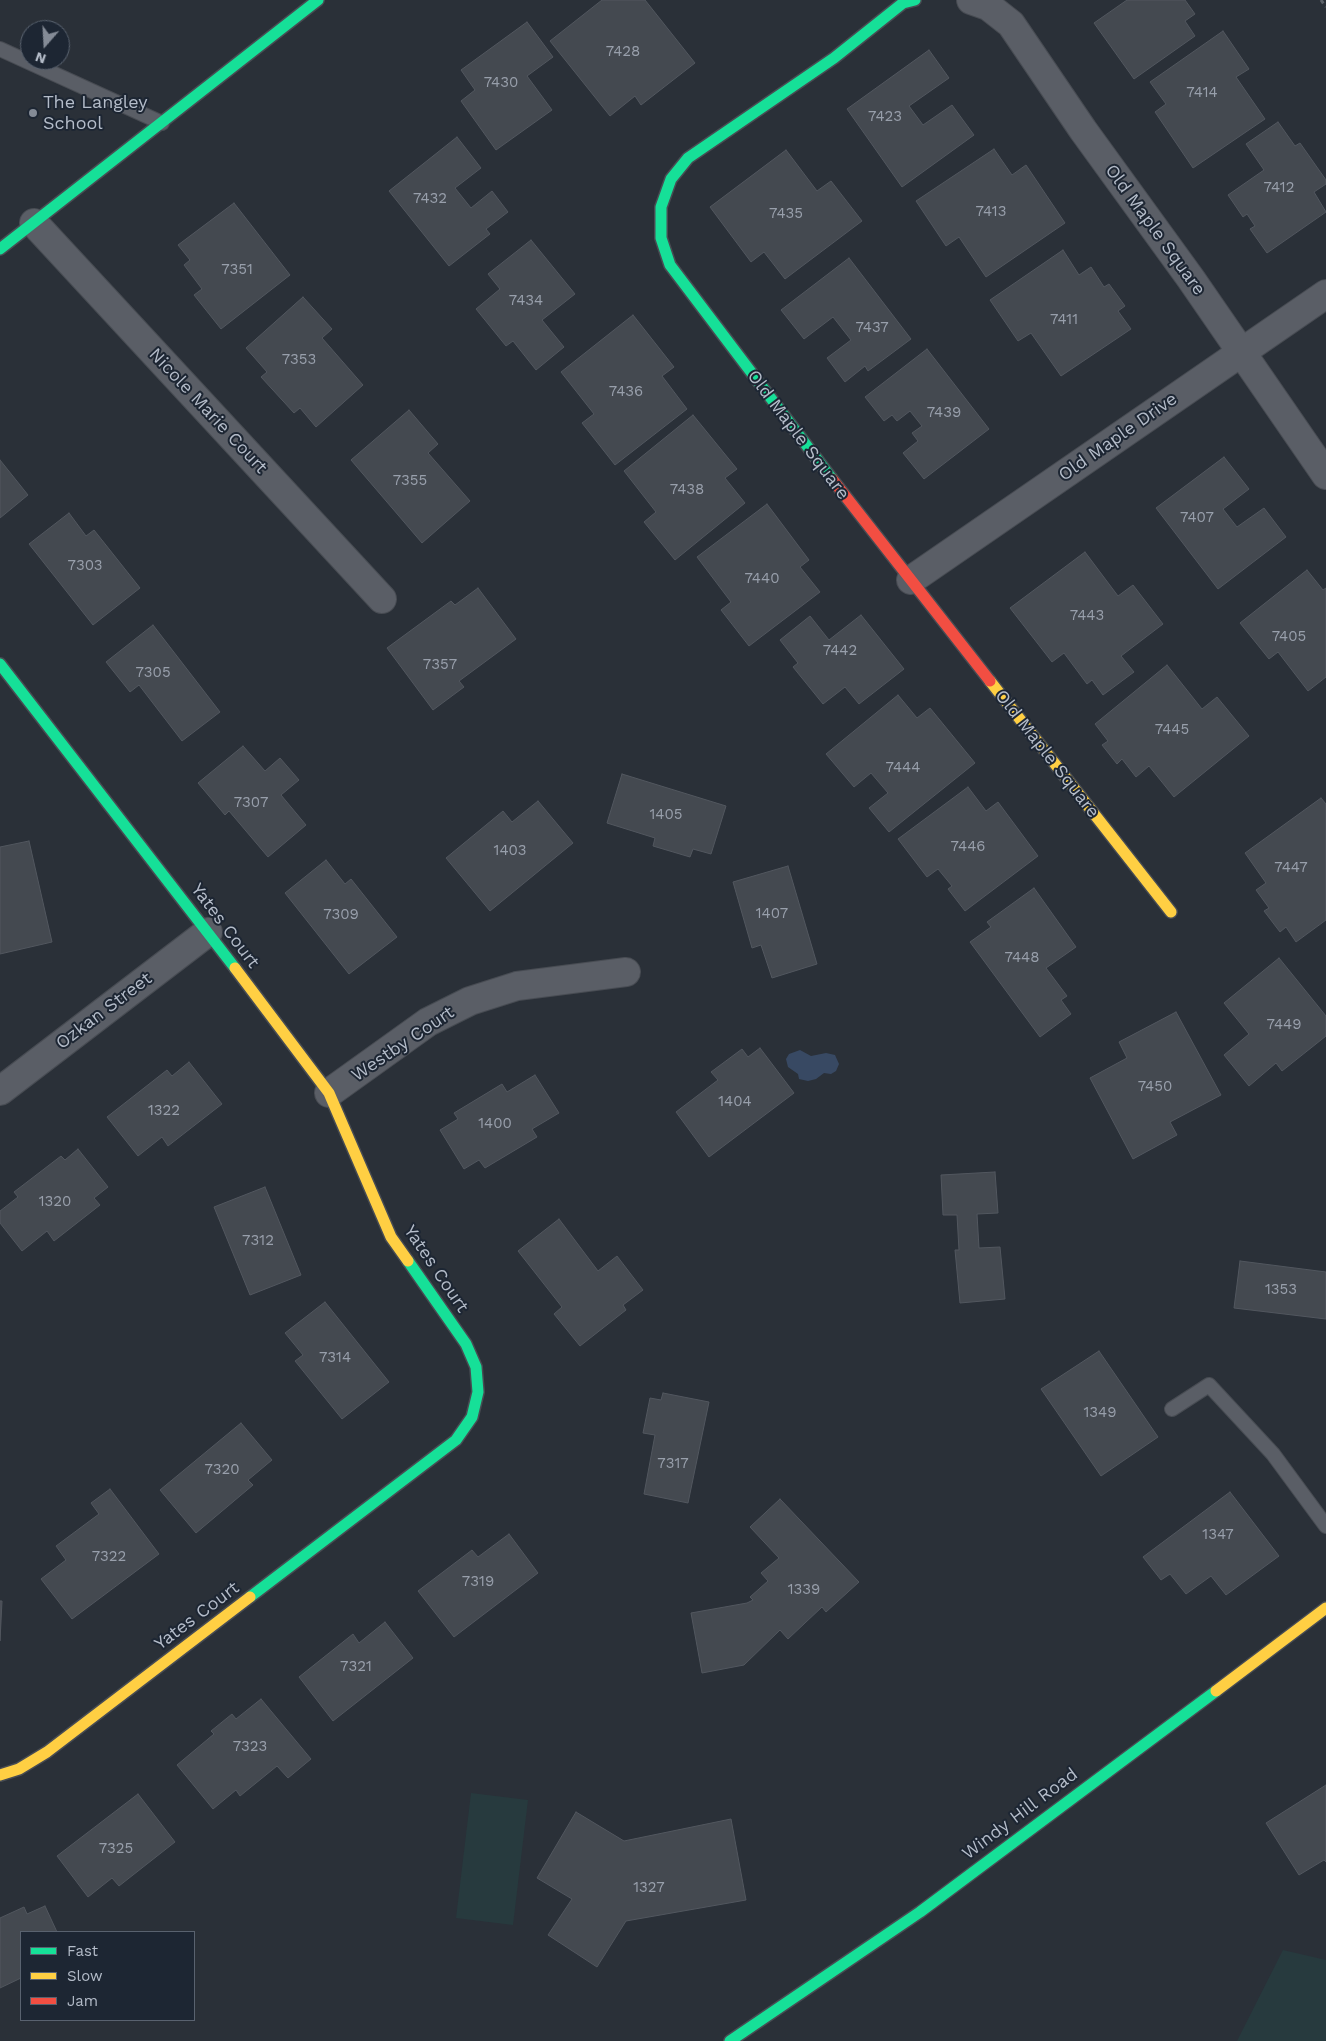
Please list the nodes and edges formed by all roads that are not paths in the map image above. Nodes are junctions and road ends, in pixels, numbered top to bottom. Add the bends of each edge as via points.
1 (318, 0) edge
2 (915, 0) edge
3 (971, 0) edge
4 (0, 49) edge
5 (162, 122) junction
6 (34, 223) junction
7 (0, 249) edge
8 (1326, 294) edge
9 (1240, 352) junction
10 (1326, 475) edge
11 (911, 580) junction
12 (382, 599) dead end
13 (0, 664) edge
14 (1171, 912) dead end
15 (208, 932) junction
16 (626, 972) dead end
17 (0, 1091) edge
18 (329, 1093) junction
19 (1172, 1409) dead end
20 (1326, 1526) edge
21 (1326, 1608) edge
22 (0, 1775) edge
23 (730, 2041) edge

1 - 5 street
2 - 11 street, Old Maple Square via 903,3 834,58 688,158 671,180 661,207 661,238 670,265
3 - 9 street, Old Maple Square via 988,6 1011,24
4 - 5 lane
5 - 6 street
6 - 7 street
6 - 12 street, Nicole Marie Court
8 - 9 street, Old Maple Drive
9 - 10 street, Old Maple Square
9 - 11 street, Old Maple Drive
11 - 14 street, Old Maple Square
13 - 15 street, Yates Court
15 - 17 street, Ozkan Street
15 - 18 street, Yates Court
16 - 18 street, Westby Court via 518,986 470,1001 428,1022
18 - 22 street, Yates Court via 391,1238 466,1344 476,1367 478,1392 472,1417 456,1440 47,1752 19,1769
19 - 20 lane via 1209,1385 1273,1454
21 - 23 street, Windy Hill Road via 920,1912

